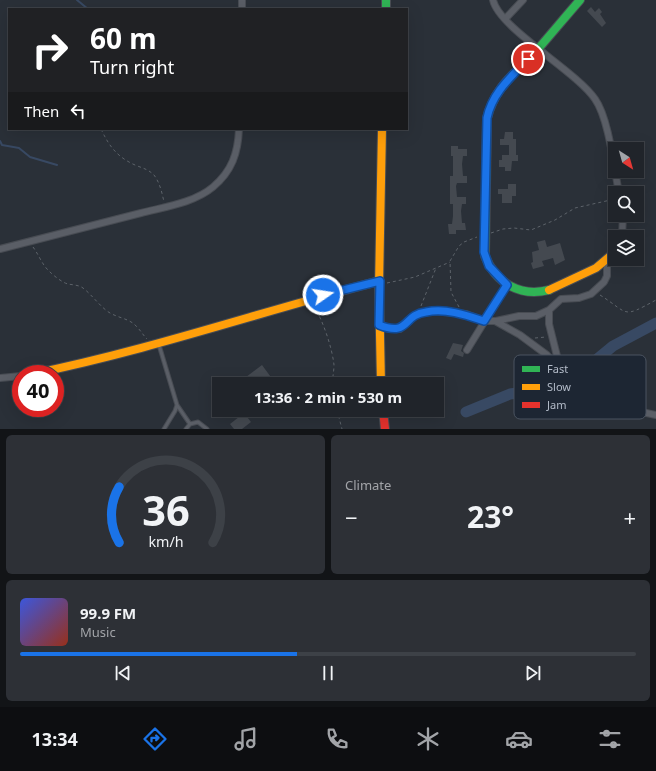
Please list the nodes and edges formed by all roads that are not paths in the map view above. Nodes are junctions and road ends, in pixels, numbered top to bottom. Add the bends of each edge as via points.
1 (493, 0) edge
2 (523, 0) edge
3 (580, 0) edge
4 (505, 19) junction
5 (538, 48) junction
6 (239, 130) edge
7 (382, 130) edge
8 (618, 186) edge
9 (0, 249) edge
10 (607, 261) joint
11 (379, 284) junction
12 (507, 285) junction
13 (549, 310) junction
14 (484, 321) junction
15 (495, 321) junction
16 (379, 325) junction
17 (155, 344) junction
18 (467, 350) dead end
19 (546, 355) edge
20 (556, 355) edge
21 (64, 367) edge
22 (12, 377) edge
23 (381, 377) edge
24 (0, 378) edge
25 (177, 405) junction
26 (646, 413) edge
27 (656, 415) edge
28 (384, 417) edge
29 (190, 424) junction
30 (164, 429) edge
31 (186, 429) edge
32 (207, 429) edge
33 (385, 429) edge

1 - 4 street
2 - 4 street
3 - 5 main road
4 - 5 street
5 - 8 street via 581,83 595,99 603,118
5 - 12 main road via 497,92 489,110 484,252 489,266
6 - 9 street via 235,158 228,171 211,189 193,198
7 - 11 main road
10 - 12 main road via 553,289 524,292
10 - 13 street via 607,276 591,294 561,299
11 - 16 main road
11 - 17 main road via 310,298
12 - 14 street
13 - 15 street via 536,316 519,316
13 - 20 street via 549,324
14 - 15 street
14 - 16 street via 466,314 432,311 414,316 404,326 395,330
14 - 18 street
15 - 19 street
16 - 23 main road
17 - 21 main road
17 - 25 lane
22 - 24 street
25 - 29 lane
25 - 30 lane
26 - 27 street
28 - 33 main road
29 - 31 lane
29 - 32 lane via 198,422

